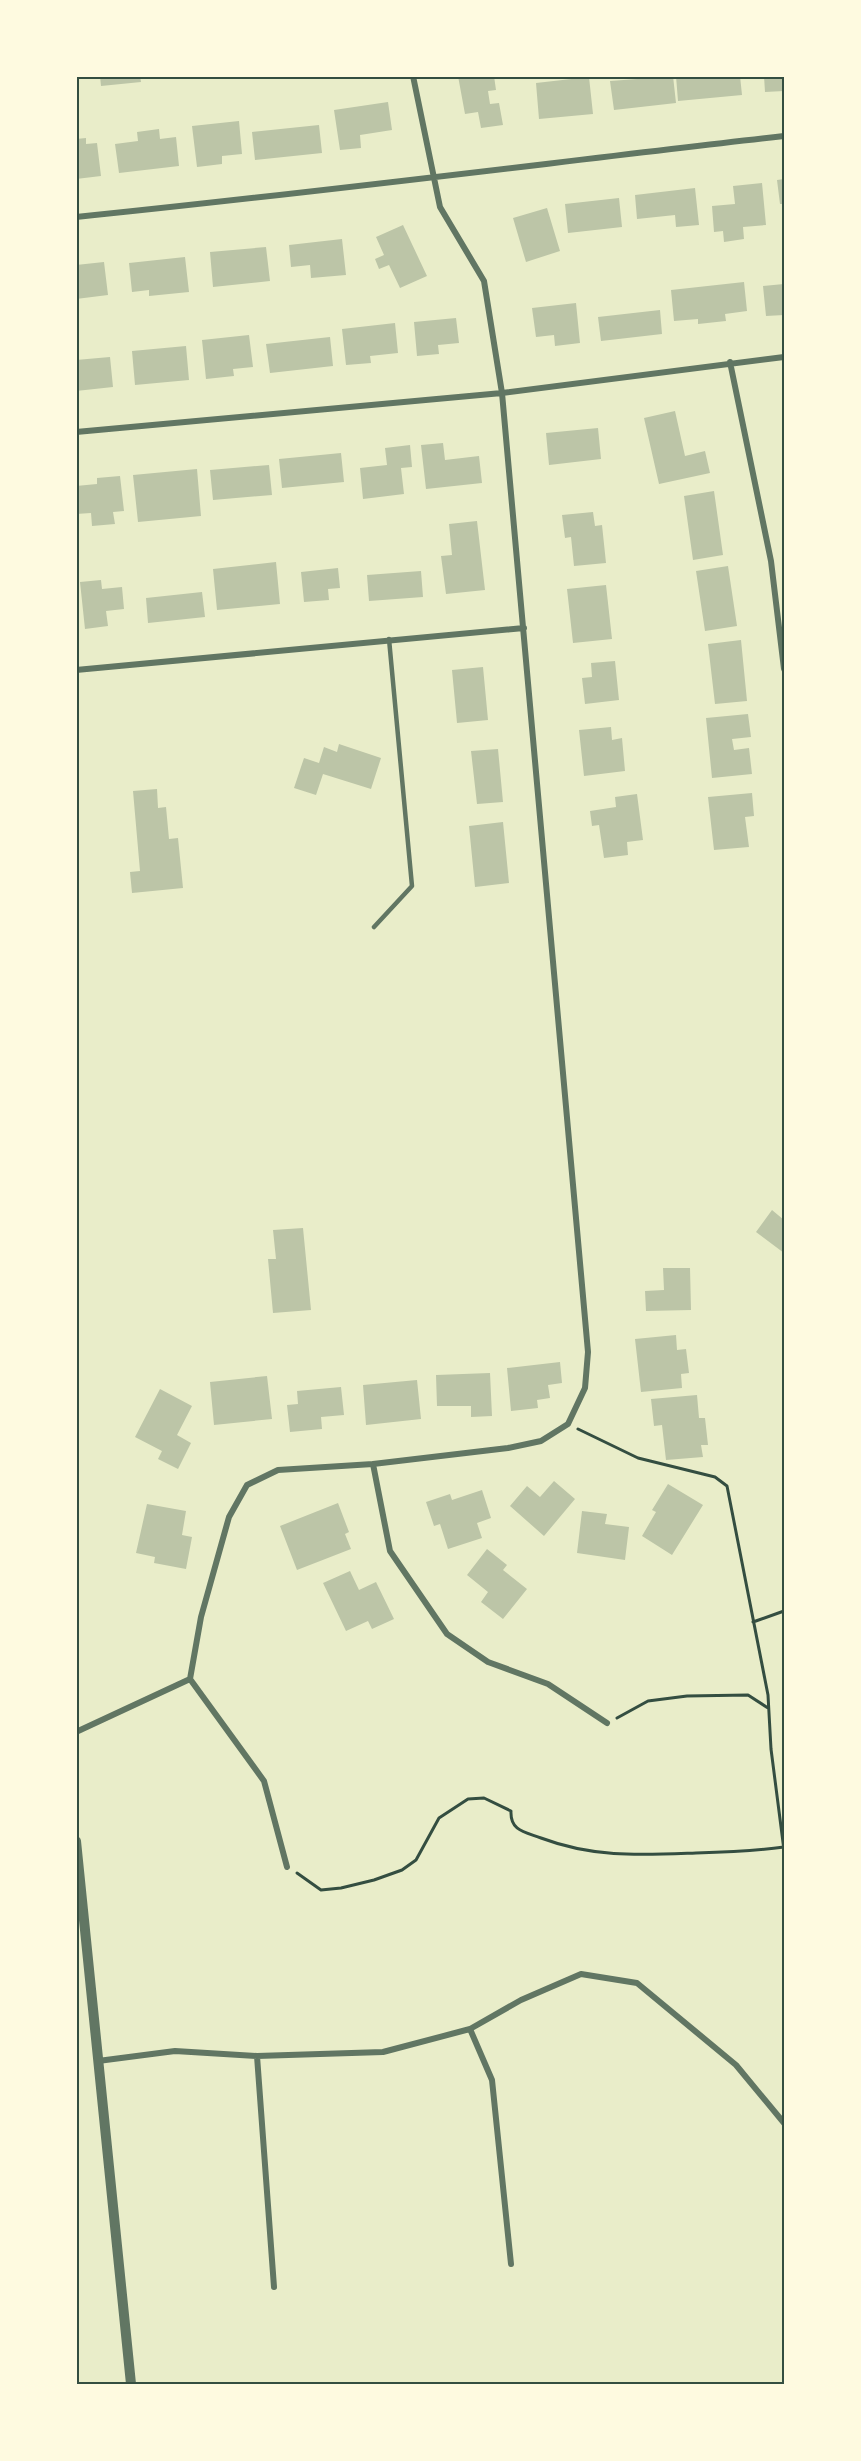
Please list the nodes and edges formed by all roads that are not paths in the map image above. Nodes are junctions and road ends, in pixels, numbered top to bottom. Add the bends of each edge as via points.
1 (413, 76) edge
2 (784, 136) edge
3 (432, 176) junction
4 (76, 217) edge
5 (784, 357) edge
6 (730, 362) junction
7 (502, 393) junction
8 (76, 432) edge
9 (524, 628) junction
10 (390, 639) junction
11 (784, 669) edge
12 (76, 670) edge
13 (374, 927) dead end
14 (373, 1464) junction
15 (190, 1679) junction
16 (607, 1723) road end
17 (76, 1732) edge
18 (76, 1841) edge
19 (287, 1867) road end
20 (470, 2029) junction
21 (257, 2056) junction
22 (98, 2061) junction
23 (784, 2123) edge
24 (511, 2264) dead end
25 (274, 2288) dead end
26 (131, 2385) edge

1 - 3 street
2 - 3 street
3 - 4 street
3 - 7 street via 440,207 484,281
5 - 6 street
6 - 7 street
6 - 11 street via 771,561
7 - 8 street
7 - 9 street
9 - 10 street
9 - 14 street via 588,1352 585,1388 568,1424 541,1441
10 - 12 street
10 - 13 lane via 412,886
14 - 15 street via 278,1470 247,1485 229,1517 201,1617
14 - 16 street via 390,1551 447,1634 488,1662 548,1684
15 - 17 street
15 - 19 street via 264,1781
18 - 22 street
20 - 21 street via 383,2052
20 - 23 street via 521,2000 581,1974 638,1983 736,2065
20 - 24 street via 492,2080
21 - 22 street via 175,2051
21 - 25 street
22 - 26 street

